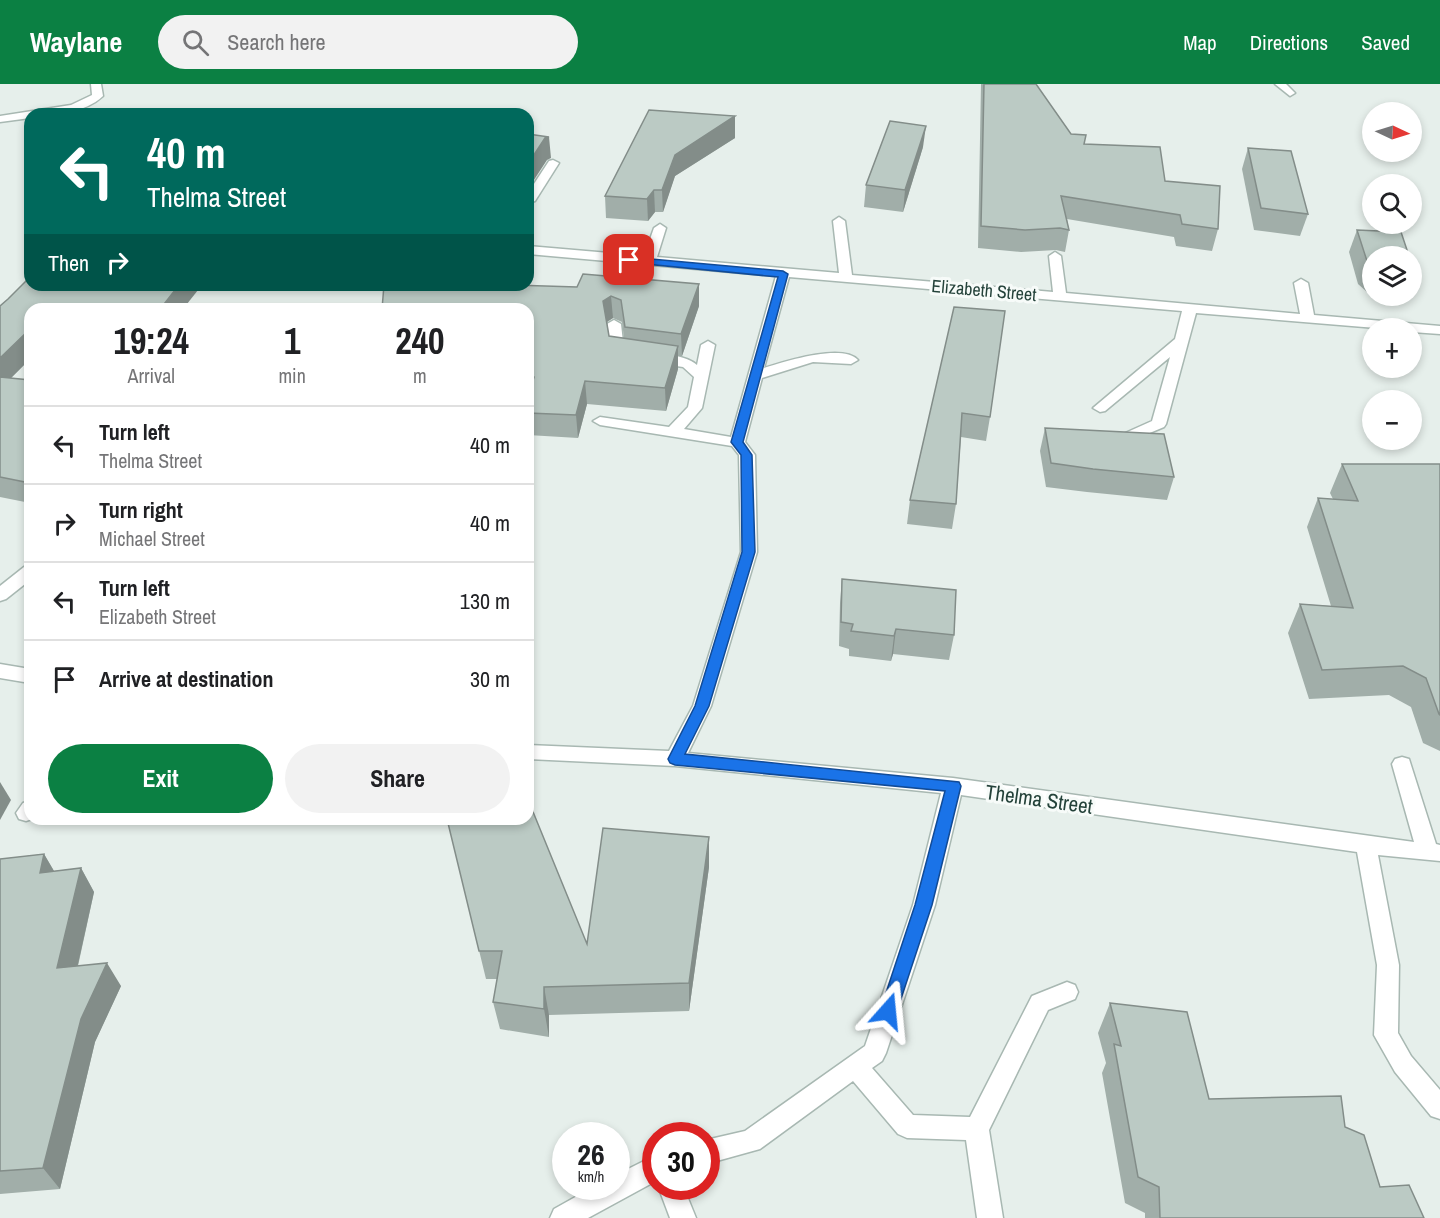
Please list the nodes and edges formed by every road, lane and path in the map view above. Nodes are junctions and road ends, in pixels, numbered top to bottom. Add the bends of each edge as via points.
1 (96, 84) edge
2 (1280, 84) edge
3 (1290, 93) dead end
4 (74, 108) edge
5 (24, 115) edge
6 (0, 119) edge
7 (553, 163) dead end
8 (534, 193) edge
9 (839, 220) dead end
10 (660, 228) dead end
11 (534, 251) edge
12 (1055, 256) dead end
13 (649, 262) junction
14 (783, 274) junction
15 (846, 277) junction
16 (1301, 284) dead end
17 (1060, 296) junction
18 (1190, 308) junction
19 (1308, 318) junction
20 (614, 324) dead end
21 (1440, 330) edge
22 (1181, 341) junction
23 (708, 345) dead end
24 (851, 360) dead end
25 (754, 376) junction
26 (702, 377) junction
27 (1100, 408) dead end
28 (600, 421) dead end
29 (673, 432) junction
30 (1128, 437) edge
31 (737, 442) junction
32 (24, 576) edge
33 (0, 595) edge
34 (0, 671) edge
35 (24, 675) edge
36 (534, 752) edge
37 (675, 759) junction
38 (1402, 764) dead end
39 (953, 786) junction
40 (1366, 845) junction
41 (1433, 852) edge
42 (1067, 992) dead end
43 (855, 1066) junction
44 (1440, 1108) edge
45 (977, 1129) junction
46 (720, 1149) edge
47 (642, 1175) edge
48 (675, 1200) edge
49 (563, 1218) edge
50 (682, 1218) edge
51 (990, 1218) edge

1 - 4 street via 98,96
2 - 3 street
5 - 6 street
7 - 8 street
9 - 15 street
10 - 13 street
11 - 13 street, Elizabeth Street
12 - 17 street
13 - 14 street, Elizabeth Street
14 - 15 street, Elizabeth Street
14 - 25 street
15 - 17 street, Elizabeth Street
16 - 19 street
17 - 18 street, Elizabeth Street
18 - 19 street, Elizabeth Street
18 - 22 street
19 - 21 street, Elizabeth Street
20 - 26 street via 617,354 687,363
22 - 27 street
22 - 30 street via 1159,424
23 - 26 street
24 - 25 street via 812,358
25 - 31 street
26 - 29 street via 696,408
28 - 29 street
29 - 31 street
31 - 37 street via 747,455 749,552 702,706
32 - 33 street
34 - 35 street
36 - 37 street, Thelma Street
37 - 39 street, Thelma Street
38 - 41 street
39 - 40 street, Thelma Street
39 - 43 street via 924,905 874,1053
40 - 41 street, Thelma Street
40 - 44 street via 1388,965 1386,1035 1403,1064
42 - 45 street via 1040,1003
43 - 45 street via 907,1126
43 - 46 street via 751,1141
45 - 51 street
47 - 49 street
48 - 50 street

